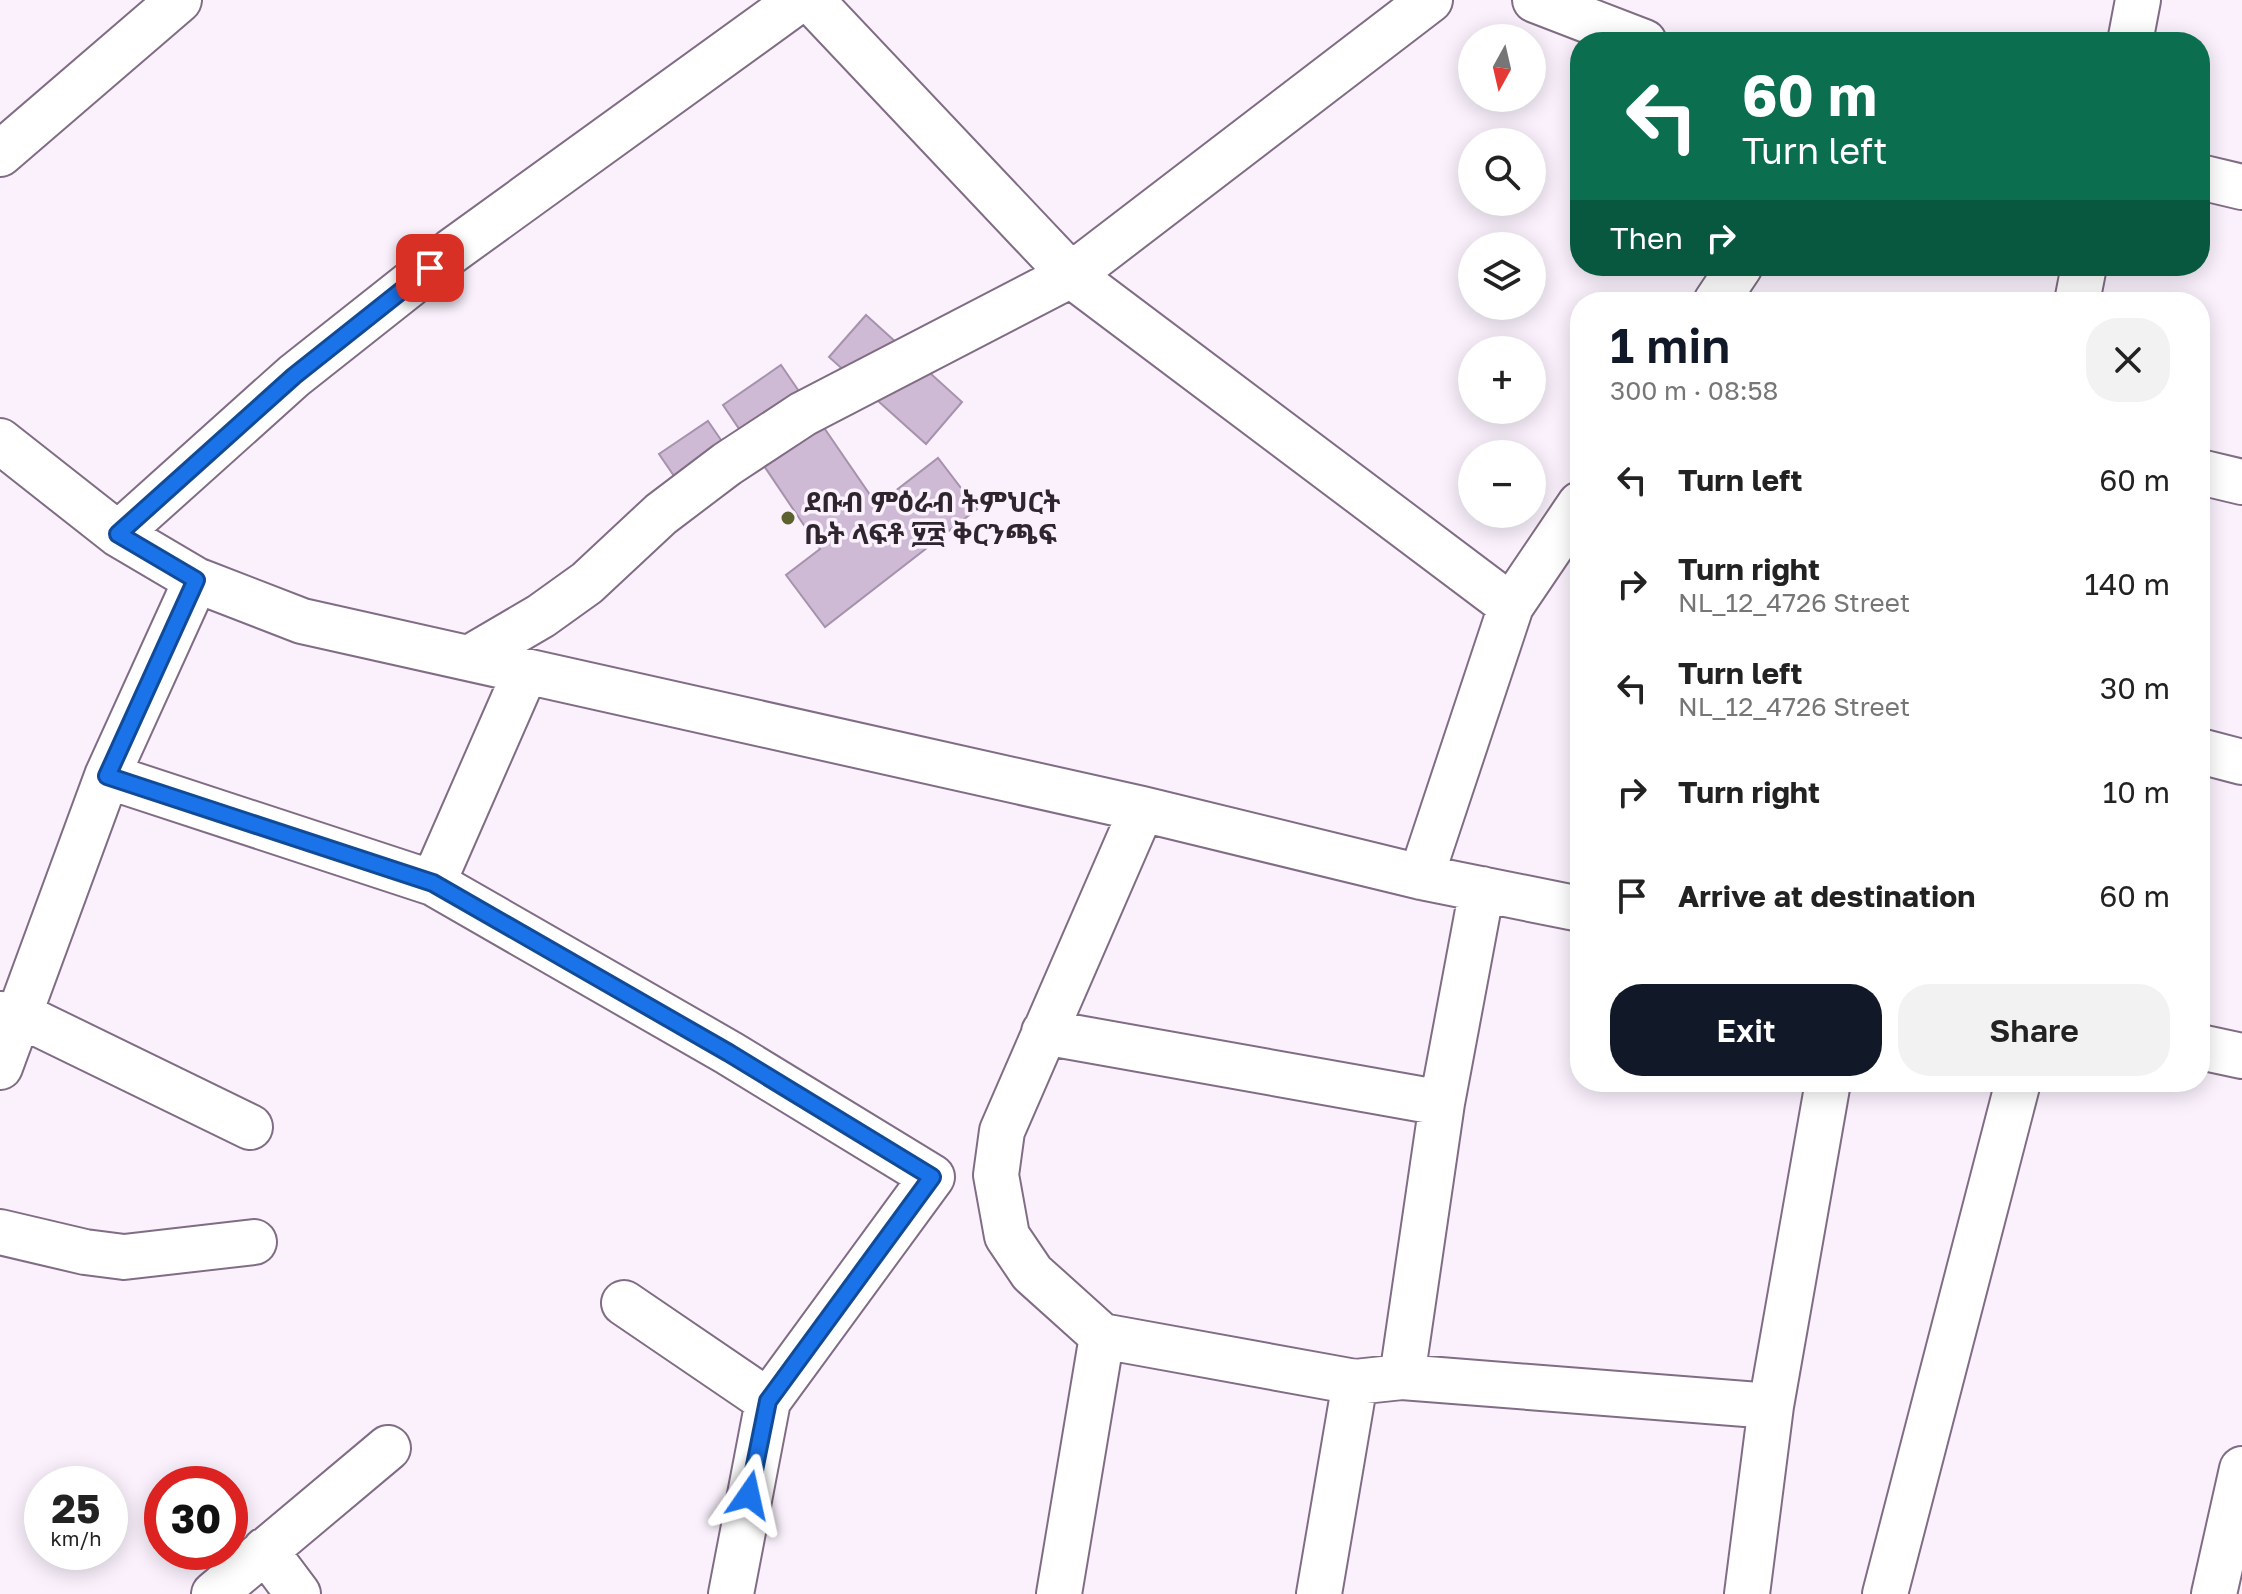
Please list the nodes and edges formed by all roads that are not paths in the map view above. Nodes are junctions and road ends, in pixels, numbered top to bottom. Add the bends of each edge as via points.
1 (179, 0) edge
2 (799, 0) edge
3 (811, 0) edge
4 (1430, 0) edge
5 (1535, 0) edge
6 (2138, 0) edge
7 (1618, 32) edge
8 (2132, 32) edge
9 (0, 154) edge
10 (2210, 179) edge
11 (2242, 187) edge
12 (1071, 275) junction
13 (0, 441) edge
14 (2210, 474) edge
15 (2242, 482) edge
16 (1570, 519) edge
17 (118, 534) junction
18 (196, 580) junction
19 (1511, 606) junction
20 (471, 657) junction
21 (525, 673) junction
22 (2210, 754) edge
23 (2242, 762) edge
24 (107, 776) junction
25 (1142, 809) junction
26 (1421, 877) junction
27 (433, 883) junction
28 (1482, 889) junction
29 (1570, 907) edge
30 (10, 1015) edge
31 (1044, 1032) junction
32 (2210, 1049) edge
33 (2242, 1056) edge
34 (0, 1067) edge
35 (1826, 1092) edge
36 (2015, 1092) edge
37 (1442, 1103) junction
38 (250, 1127) dead end
39 (996, 1175) junction
40 (932, 1177) junction
41 (0, 1232) edge
42 (254, 1242) dead end
43 (624, 1303) dead end
44 (1102, 1336) junction
45 (1402, 1377) junction
46 (1355, 1382) junction
47 (768, 1401) junction
48 (1771, 1406) junction
49 (388, 1448) dead end
50 (2242, 1469) edge
51 (265, 1550) junction
52 (214, 1594) edge
53 (298, 1594) edge
54 (731, 1594) edge
55 (1059, 1594) edge
56 (1319, 1594) edge
57 (1747, 1594) edge
58 (1885, 1594) edge
59 (2214, 1594) edge

1 - 9 street
2 - 17 street via 452,251 294,376
3 - 12 street
4 - 12 street
5 - 7 street
6 - 8 street
10 - 11 street
12 - 19 street
12 - 20 street via 803,414 661,514 587,583
13 - 17 street
14 - 15 street
16 - 19 street
17 - 18 street
18 - 20 street via 302,621
18 - 24 street
19 - 26 street
20 - 21 street
21 - 25 street
21 - 27 street
22 - 23 street
24 - 27 street
24 - 30 street
25 - 26 street
25 - 31 street
26 - 28 street
27 - 40 street
28 - 29 street
28 - 37 street
30 - 34 street
30 - 38 street
31 - 37 street
31 - 39 street via 1002,1131
32 - 33 street
35 - 48 street
36 - 58 street
37 - 45 street
39 - 40 street
39 - 44 street via 1007,1236 1032,1273
40 - 47 street
41 - 42 street via 124,1257
43 - 47 street
44 - 46 street
44 - 55 street
45 - 46 street
45 - 48 street
46 - 56 street
47 - 54 street
48 - 57 street
49 - 51 street
50 - 59 street
51 - 52 street
51 - 53 street

